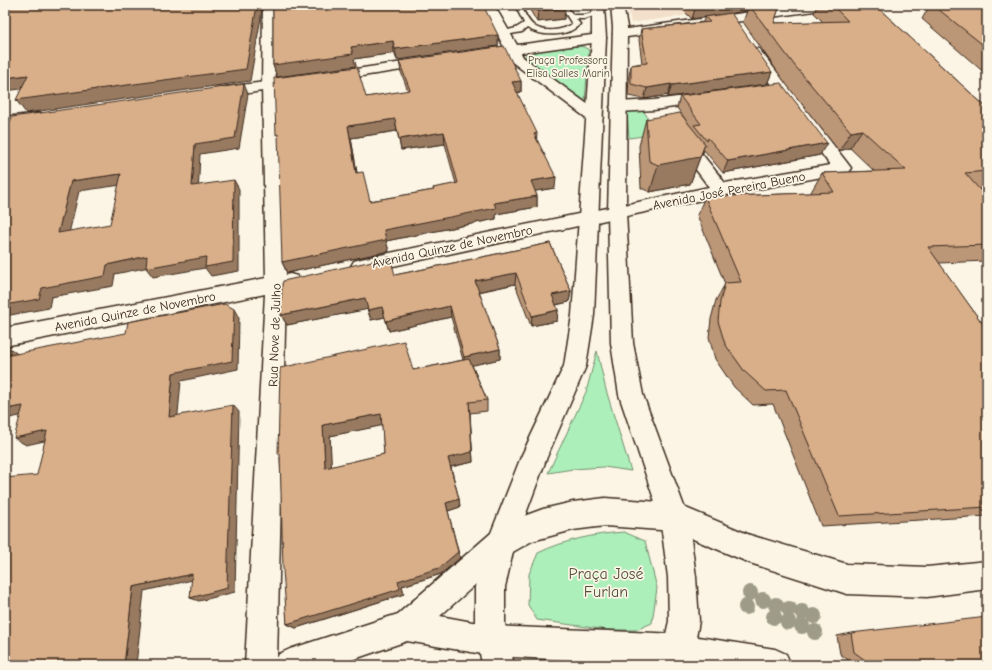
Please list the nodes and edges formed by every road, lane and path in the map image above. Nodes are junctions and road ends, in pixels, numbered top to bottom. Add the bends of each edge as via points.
1 (269, 5) edge
2 (488, 5) edge
3 (518, 5) edge
4 (563, 5) edge
5 (617, 5) edge
6 (829, 5) edge
7 (599, 9) edge
8 (572, 17) junction
9 (731, 18) junction
10 (528, 24) junction
11 (503, 34) junction
12 (620, 34) junction
13 (599, 38) junction
14 (512, 50) junction
15 (465, 57) edge
16 (441, 61) edge
17 (269, 86) junction
18 (780, 88) junction
19 (764, 90) edge
20 (199, 96) edge
21 (724, 96) edge
22 (654, 105) junction
23 (618, 107) junction
24 (52, 116) edge
25 (595, 117) junction
26 (5, 122) edge
27 (721, 190) junction
28 (616, 212) junction
29 (589, 218) junction
30 (345, 270) edge
31 (307, 278) edge
32 (276, 285) junction
33 (5, 337) edge
34 (674, 517) junction
35 (501, 543) junction
36 (987, 575) edge
37 (407, 626) junction
38 (496, 653) edge
39 (680, 660) edge
40 (261, 665) edge
41 (290, 665) edge
42 (775, 665) edge

1 - 17 street, Rua Nove de Julho
2 - 11 street
3 - 10 lane
4 - 8 lane
5 - 12 street
6 - 9 street
7 - 8 lane via 585,17
7 - 13 street
8 - 10 lane via 576,24 563,31 542,31 531,28
9 - 12 street
9 - 18 street
10 - 11 lane via 519,30
11 - 14 street
12 - 23 street
13 - 14 street
13 - 25 street
14 - 15 street
14 - 25 street via 517,59
16 - 17 street
17 - 20 street
17 - 32 street, Rua Nove de Julho
18 - 19 street
18 - 27 street, Avenida José Pereira Bueno via 842,168
21 - 22 street
22 - 23 street
22 - 27 street
23 - 28 street
24 - 26 street
25 - 29 street
27 - 28 street, Avenida José Pereira Bueno
28 - 29 street, Avenida Quinze de Novembro
28 - 34 street via 624,358 632,395
29 - 30 street, Avenida Quinze de Novembro
29 - 35 street via 583,315 575,366 534,457
31 - 32 street, Avenida Quinze de Novembro
32 - 33 street, Avenida Quinze de Novembro
32 - 40 street, Rua Nove de Julho
34 - 35 street via 605,512 573,516 524,530
34 - 36 street via 750,549 847,579 926,582
34 - 39 street via 683,585 684,621
35 - 37 street
35 - 38 street via 490,587 490,624
37 - 38 street
37 - 41 street
38 - 39 street
39 - 42 street

